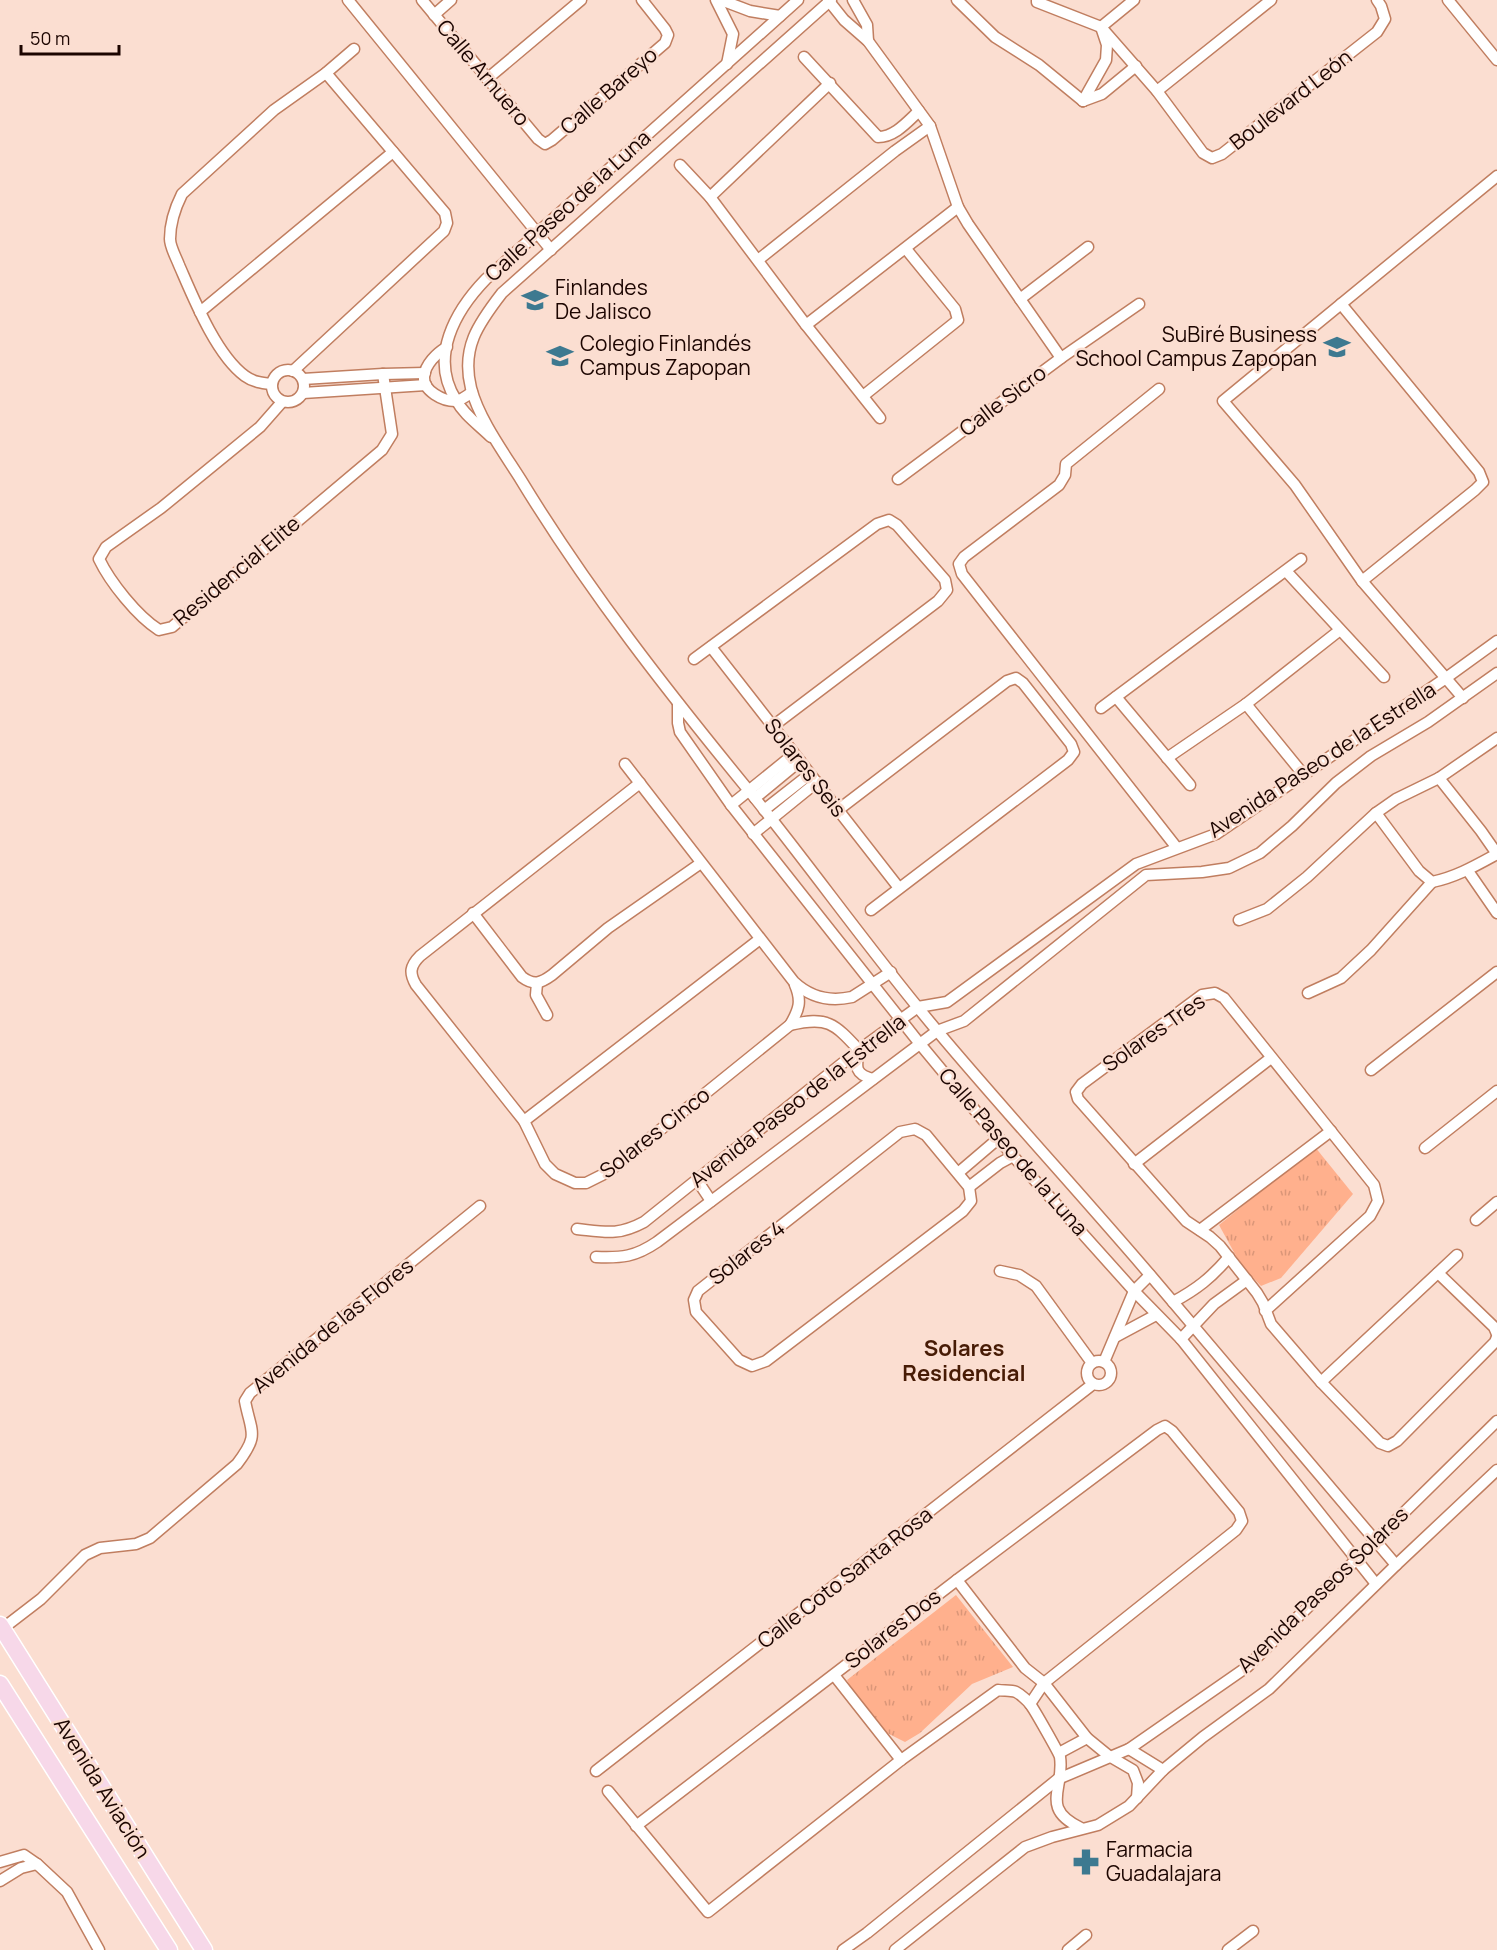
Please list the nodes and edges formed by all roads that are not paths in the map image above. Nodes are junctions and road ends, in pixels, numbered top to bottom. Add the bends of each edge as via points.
1 (348, 0) edge
2 (422, 0) edge
3 (451, 0) edge
4 (581, 0) edge
5 (642, 0) edge
6 (718, 0) edge
7 (798, 0) edge
8 (830, 0) edge
9 (854, 0) edge
10 (957, 0) edge
11 (1134, 0) edge
12 (1271, 0) edge
13 (1377, 0) edge
14 (1448, 0) edge
15 (1036, 1) edge
16 (964, 4) edge
17 (434, 15) junction
18 (780, 16) junction
19 (1101, 27) junction
20 (868, 41) junction
21 (354, 49) dead end
22 (804, 57) dead end
23 (1497, 60) edge
24 (727, 64) junction
25 (1136, 66) junction
26 (326, 73) junction
27 (487, 79) junction
28 (830, 83) junction
29 (1157, 91) junction
30 (1083, 101) junction
31 (920, 111) junction
32 (930, 126) junction
33 (652, 131) junction
34 (545, 144) joint
35 (667, 148) junction
36 (393, 152) junction
37 (680, 165) dead end
38 (1497, 176) edge
39 (710, 197) junction
40 (958, 207) junction
41 (537, 233) junction
42 (1088, 247) dead end
43 (906, 249) junction
44 (551, 250) junction
45 (758, 260) junction
46 (1020, 299) junction
47 (1139, 304) dead end
48 (1341, 304) junction
49 (200, 312) junction
50 (806, 325) junction
51 (447, 347) junction
52 (1061, 358) junction
53 (294, 371) junction
54 (424, 373) junction
55 (383, 374) junction
56 (303, 379) junction
57 (271, 384) junction
58 (426, 385) junction
59 (386, 387) junction
60 (1159, 389) dead end
61 (472, 392) junction
62 (303, 393) junction
63 (863, 396) junction
64 (456, 401) junction
65 (282, 402) junction
66 (880, 418) dead end
67 (500, 445) junction
68 (898, 479) dead end
69 (1301, 560) dead end
70 (1286, 571) junction
71 (1362, 581) junction
72 (1340, 630) junction
73 (1497, 641) edge
74 (711, 647) junction
75 (694, 659) dead end
76 (1497, 673) edge
77 (1384, 677) dead end
78 (1446, 678) junction
79 (1116, 698) junction
80 (1463, 698) junction
81 (678, 703) junction
82 (1246, 704) junction
83 (1101, 708) dead end
84 (773, 726) junction
85 (1497, 738) edge
86 (797, 758) junction
87 (1167, 758) junction
88 (625, 765) dead end
89 (1303, 774) junction
90 (813, 778) junction
91 (1438, 778) junction
92 (640, 783) junction
93 (1190, 785) dead end
94 (752, 794) junction
95 (731, 805) junction
96 (838, 810) junction
97 (1376, 813) junction
98 (768, 815) junction
99 (753, 834) junction
100 (1177, 848) junction
101 (1497, 854) edge
102 (701, 862) junction
103 (1136, 864) junction
104 (1468, 871) junction
105 (1146, 875) junction
106 (1432, 882) junction
107 (899, 888) junction
108 (871, 910) dead end
109 (473, 913) junction
110 (1497, 913) edge
111 (1239, 920) dead end
112 (760, 939) junction
113 (891, 972) junction
114 (1497, 972) edge
115 (794, 982) junction
116 (537, 983) junction
117 (873, 983) junction
118 (1308, 993) dead end
119 (918, 1006) junction
120 (547, 1015) dead end
121 (901, 1020) junction
122 (790, 1025) junction
123 (937, 1031) junction
124 (920, 1044) junction
125 (859, 1050) junction
126 (1271, 1058) junction
127 (1371, 1070) dead end
128 (873, 1079) junction
129 (1497, 1091) edge
130 (524, 1120) junction
131 (1331, 1131) junction
132 (999, 1138) junction
133 (1425, 1148) dead end
134 (1013, 1156) junction
135 (1134, 1164) junction
136 (958, 1173) junction
137 (697, 1180) junction
138 (969, 1187) junction
139 (711, 1201) junction
140 (1497, 1202) edge
141 (480, 1206) dead end
142 (1476, 1220) dead end
143 (576, 1229) dead end
144 (1200, 1230) junction
145 (1456, 1255) dead end
146 (596, 1257) dead end
147 (1229, 1257) junction
148 (1000, 1271) dead end
149 (1438, 1273) junction
150 (1150, 1275) junction
151 (1247, 1280) junction
152 (1134, 1291) junction
153 (1173, 1302) junction
154 (1265, 1311) junction
155 (1156, 1315) junction
156 (1193, 1326) junction
157 (1497, 1335) edge
158 (1115, 1337) junction
159 (1181, 1339) junction
160 (1104, 1362) junction
161 (1092, 1363) junction
162 (1321, 1382) junction
163 (1094, 1384) junction
164 (1497, 1420) edge
165 (1497, 1470) edge
166 (1375, 1540) junction
167 (1356, 1559) junction
168 (1396, 1565) junction
169 (957, 1580) junction
170 (1376, 1584) junction
171 (1, 1627) edge
172 (834, 1675) junction
173 (1044, 1683) junction
174 (0, 1684) edge
175 (1030, 1704) junction
176 (1087, 1737) junction
177 (1129, 1749) junction
178 (1059, 1753) junction
179 (1109, 1756) junction
180 (901, 1760) junction
181 (1163, 1770) junction
182 (596, 1771) dead end
183 (1058, 1779) junction
184 (608, 1791) dead end
185 (1137, 1798) junction
186 (636, 1826) junction
187 (1081, 1828) junction
188 (0, 1862) edge
189 (37, 1864) junction
190 (0, 1881) edge
191 (1253, 1930) dead end
192 (1086, 1935) dead end
193 (1241, 1946) edge
194 (99, 1950) edge
195 (169, 1950) edge
196 (204, 1950) edge
197 (843, 1950) edge
198 (895, 1950) edge
199 (1068, 1950) edge
200 (1228, 1950) edge

1 - 41 street
2 - 17 street, Calle Arnuero
3 - 17 street
4 - 27 street
5 - 34 street, Calle Bareyo via 668,35 665,43
6 - 18 street
6 - 24 street via 733,34
7 - 18 street, Calle Paseo de la Luna
8 - 20 street via 844,20
8 - 35 street, Calle Paseo de la Luna
9 - 20 street via 867,25
10 - 16 street
11 - 19 street
12 - 29 street
13 - 29 street, Boulevard León via 1385,19 1377,32 1222,154 1212,158 1203,153
14 - 23 street
15 - 19 street, Boulevard León
16 - 30 street via 995,37 1039,65
17 - 27 street, Calle Arnuero
18 - 24 street, Calle Paseo de la Luna
19 - 25 street, Boulevard León
19 - 30 street via 1107,45 1106,60
20 - 31 street
21 - 26 street
22 - 28 street
24 - 33 street, Calle Paseo de la Luna
25 - 29 street, Boulevard León
25 - 30 street via 1102,94
26 - 36 street
26 - 49 street via 274,110 182,194 174,211 170,241
27 - 34 street, Calle Arnuero
28 - 31 street via 879,137 892,134
28 - 39 street
31 - 32 street
32 - 40 street
32 - 45 street
33 - 35 street
33 - 41 street, Calle Paseo de la Luna
35 - 44 street, Calle Paseo de la Luna
36 - 49 street
36 - 53 street via 445,213 444,231
37 - 39 street
38 - 48 street
39 - 45 street
40 - 43 street
40 - 46 street
41 - 44 street
41 - 51 street, Calle Paseo de la Luna via 472,293 460,309
42 - 46 street
43 - 50 street
43 - 63 street via 955,309 958,320
44 - 61 street, Calle Paseo de la Luna via 502,293 475,331 469,349
45 - 50 street
46 - 52 street
47 - 52 street, Calle Sicro
48 - 71 street via 1223,401 1295,485
48 - 71 street via 1479,472 1483,482
49 - 57 street via 239,371 258,382
50 - 63 street
51 - 54 street
51 - 64 street, Calle Paseo de la Luna via 447,379
52 - 68 street, Calle Sicro
53 - 56 street
53 - 57 street via 282,371
54 - 55 street
54 - 58 street
55 - 56 street
55 - 59 street, Residencial Elite
56 - 62 street
57 - 65 street via 273,395
58 - 59 street
58 - 64 street via 432,393
59 - 62 street
59 - 65 street, Residencial Elite via 392,434 382,450 172,627 159,630 146,621 99,559 106,547 161,508 260,427
60 - 100 street via 1066,464 1059,485 959,564 962,574
61 - 64 street
61 - 67 street, Calle Paseo de la Luna
62 - 65 street via 294,401
63 - 66 street
64 - 67 street, Calle Paseo de la Luna
67 - 81 street, Calle Paseo de la Luna via 554,533
69 - 70 street
70 - 72 street
70 - 79 street
71 - 78 street
72 - 77 street
72 - 82 street
73 - 78 street, Avenida Paseo de la Estrella
74 - 75 street
74 - 84 street, Solares Seis
74 - 84 street via 878,524 889,520 945,580 947,590 938,601
76 - 80 street, Avenida Paseo de la Estrella
78 - 80 street
78 - 89 street, Avenida Paseo de la Estrella
79 - 83 street
79 - 87 street
80 - 105 street, Avenida Paseo de la Estrella via 1335,783 1260,853 1229,868
81 - 94 street, Calle Paseo de la Luna
81 - 95 street, Calle Paseo de la Luna via 680,732
82 - 87 street
82 - 89 street
84 - 86 street, Solares Seis
85 - 91 street
86 - 90 street, Solares Seis
86 - 94 street
87 - 93 street
88 - 92 street
89 - 100 street, Avenida Paseo de la Estrella via 1216,834
90 - 96 street, Solares Seis
90 - 98 street
91 - 97 street
91 - 101 street
92 - 102 street
92 - 109 street, Solares Cinco
94 - 95 street
94 - 98 street, Calle Paseo de la Luna
95 - 99 street, Calle Paseo de la Luna
96 - 107 street, Solares Seis
96 - 107 street via 1006,681 1016,678 1071,744 1074,752 1068,760
97 - 106 street via 1419,871
97 - 111 street via 1267,909
98 - 99 street
98 - 113 street, Calle Paseo de la Luna
99 - 117 street, Calle Paseo de la Luna
100 - 103 street, Avenida Paseo de la Estrella
101 - 104 street
102 - 112 street
102 - 116 street
103 - 105 street
103 - 119 street, Avenida Paseo de la Estrella via 947,1002
104 - 106 street
104 - 110 street
105 - 123 street, Avenida Paseo de la Estrella via 963,1021
106 - 118 street via 1341,978
107 - 108 street
109 - 116 street via 522,977
109 - 130 street, Solares Cinco via 420,956 411,976
112 - 115 street
112 - 130 street
113 - 117 street
113 - 119 street, Calle Paseo de la Luna
114 - 127 street
115 - 117 street via 817,998 852,997
115 - 122 street via 800,997 798,1012
116 - 120 street via 536,995
117 - 121 street, Calle Paseo de la Luna
119 - 121 street, Avenida Paseo de la Estrella
119 - 123 street, Calle Paseo de la Luna
121 - 124 street, Calle Paseo de la Luna
121 - 125 street, Avenida Paseo de la Estrella
122 - 125 street via 822,1021 839,1030
122 - 130 street, Solares Cinco via 608,1172 586,1183 564,1179 545,1164
123 - 124 street, Avenida Paseo de la Estrella
123 - 150 street, Calle Paseo de la Luna
124 - 128 street, Avenida Paseo de la Estrella
124 - 132 street, Calle Paseo de la Luna
125 - 128 street via 858,1071
125 - 137 street, Avenida Paseo de la Estrella
126 - 131 street, Solares Tres
126 - 135 street
126 - 135 street, Solares Tres via 1224,998 1215,993 1202,995 1082,1084 1076,1092 1078,1099
128 - 139 street, Avenida Paseo de la Estrella
129 - 133 street
131 - 144 street
131 - 154 street, Solares Tres via 1374,1185 1378,1201 1370,1216
132 - 134 street, Calle Paseo de la Luna
132 - 136 street
134 - 138 street
134 - 152 street, Calle Paseo de la Luna
135 - 144 street, Solares Tres via 1186,1221
136 - 138 street, Solares 4
136 - 138 street, Solares 4 via 926,1135 915,1129 900,1132 698,1291 694,1300 696,1312 739,1360 752,1366 766,1361 963,1211 971,1201
137 - 139 street
137 - 143 street, Avenida Paseo de la Estrella via 628,1230
139 - 146 street, Avenida Paseo de la Estrella via 646,1249 619,1258
140 - 142 street
141 - 171 street, Avenida de las Flores via 250,1393 245,1401 252,1436 237,1464 150,1538 85,1555 41,1599
144 - 147 street, Solares Tres
145 - 149 street
147 - 151 street, Solares Tres
147 - 153 street via 1212,1277
148 - 161 street via 1019,1275 1036,1286
149 - 157 street, Solares Tres via 1494,1326
149 - 162 street
150 - 152 street, Calle Coto Santa Rosa
150 - 153 street, Calle Paseo de la Luna
151 - 154 street, Solares Tres
151 - 156 street via 1214,1304
152 - 155 street, Calle Paseo de la Luna
152 - 158 street, Calle Coto Santa Rosa
153 - 156 street, Calle Paseo de la Luna
154 - 162 street, Solares Tres via 1271,1324
155 - 158 street
155 - 159 street, Calle Paseo de la Luna
156 - 159 street
156 - 166 street, Calle Paseo de la Luna
157 - 162 street, Solares Tres via 1495,1342 1388,1446 1380,1443
158 - 160 street, Calle Coto Santa Rosa
159 - 167 street, Calle Paseo de la Luna
160 - 161 street
160 - 163 street, Calle Coto Santa Rosa via 1111,1376 1102,1385
161 - 163 street via 1086,1374
163 - 182 street, Calle Coto Santa Rosa
164 - 166 street, Avenida Paseos Solares
165 - 168 street, Avenida Paseos Solares
166 - 167 street, Avenida Paseos Solares
166 - 168 street, Calle Paseo de la Luna
167 - 170 street, Calle Paseo de la Luna
167 - 177 street, Avenida Paseos Solares via 1246,1667
168 - 170 street, Avenida Paseos Solares
169 - 172 street, Solares Dos
169 - 173 street, Solares Dos via 1025,1668
169 - 173 street via 1157,1430 1165,1426 1172,1431 1239,1512 1242,1521 1236,1530
170 - 181 street, Avenida Paseos Solares via 1269,1689
171 - 196 main road, Avenida Aviación
172 - 180 street, Solares Dos
172 - 186 street
173 - 175 street
173 - 176 street, Solares Dos
174 - 195 main road, Avenida Aviación
175 - 178 street
175 - 180 street via 1016,1692 998,1690
176 - 178 street
176 - 179 street, Solares Dos
177 - 179 street, Avenida Paseos Solares
177 - 181 street
178 - 183 street
179 - 183 street, Avenida Paseos Solares
179 - 185 street via 1133,1770
180 - 186 street via 708,1912
181 - 185 street, Avenida Paseos Solares
183 - 187 street via 1060,1812 1066,1821
183 - 197 street, Avenida Paseos Solares
184 - 186 street
185 - 187 street, Avenida Paseos Solares via 1098,1824
187 - 198 street, Avenida Paseos Solares via 1025,1847
188 - 189 street via 24,1855
189 - 190 street via 21,1868
189 - 194 street via 67,1892
191 - 193 street
192 - 199 street
193 - 200 street

